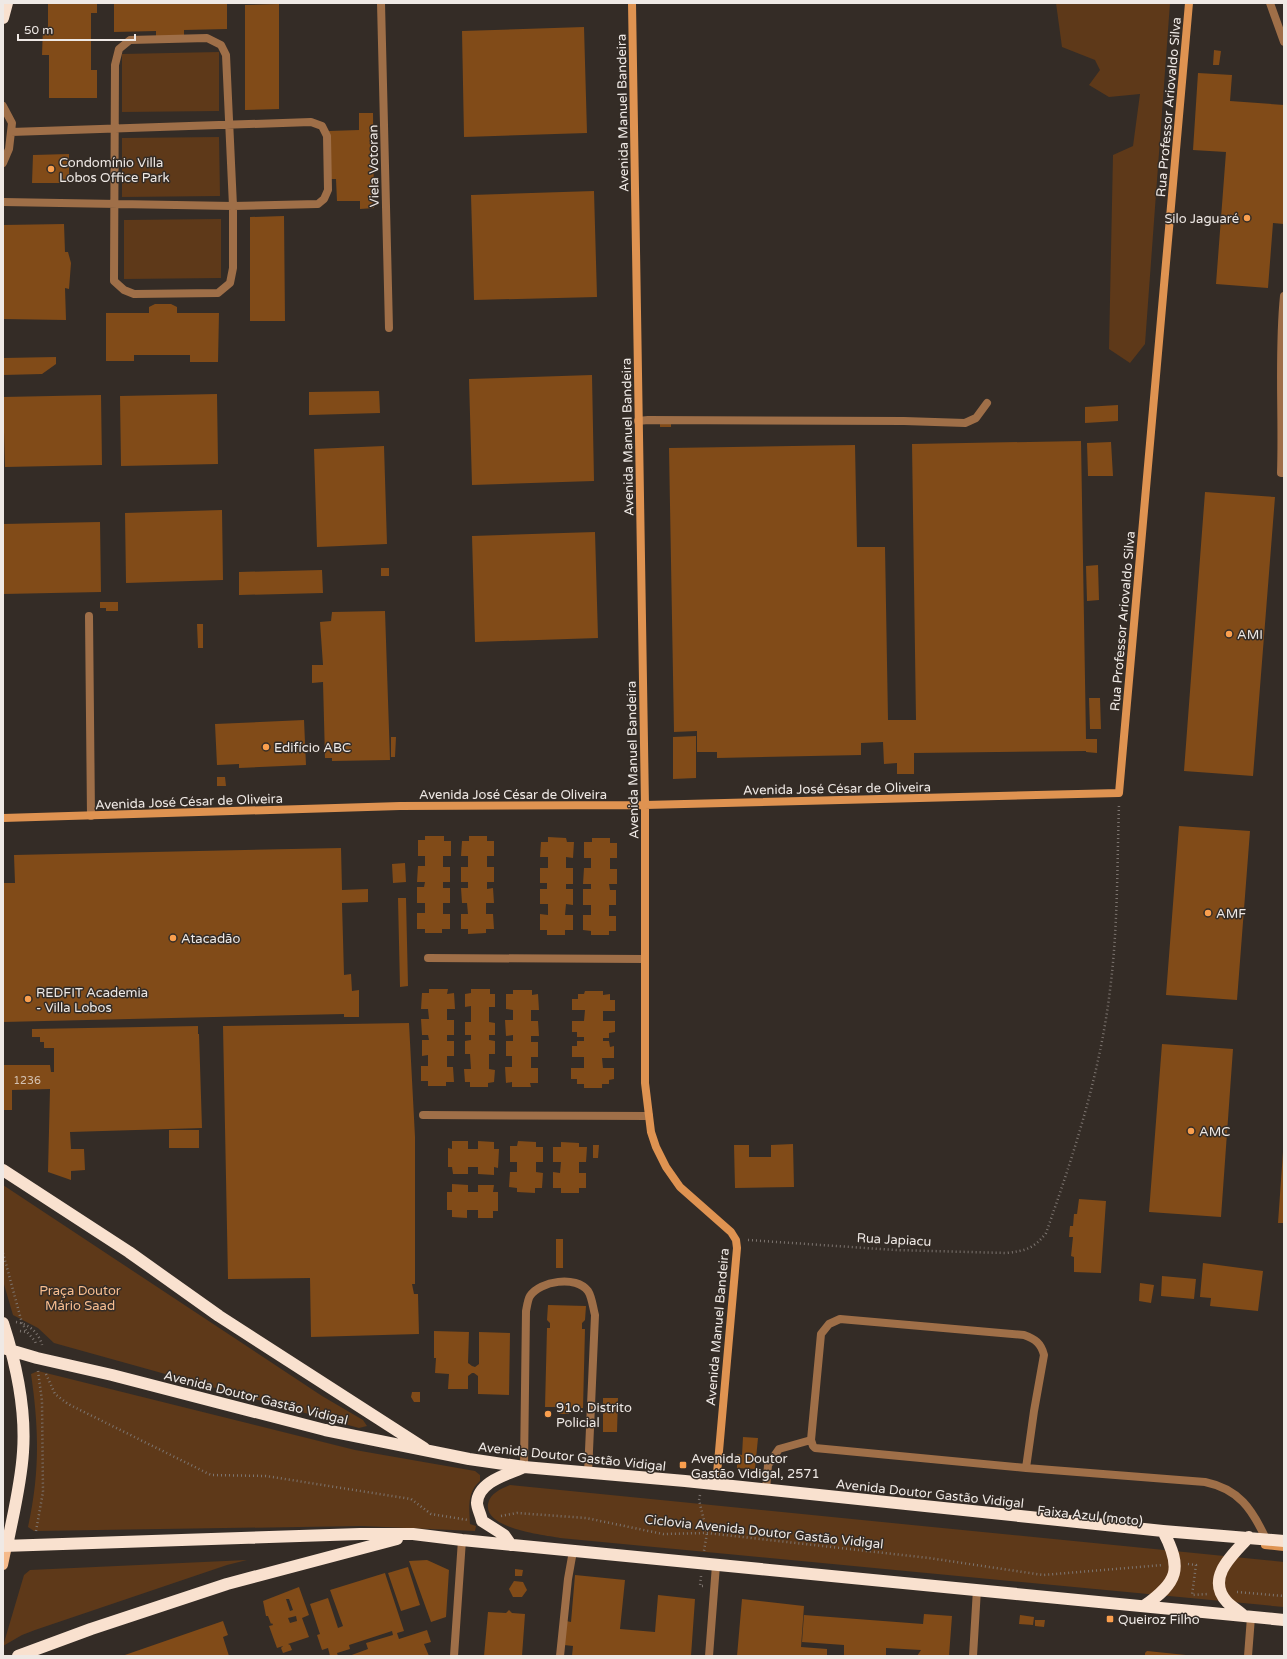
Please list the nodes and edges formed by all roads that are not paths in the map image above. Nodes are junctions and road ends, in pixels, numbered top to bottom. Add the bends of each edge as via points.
1 (7, 3) edge
2 (381, 3) edge
3 (632, 3) edge
4 (1189, 3) edge
5 (1270, 3) edge
6 (3, 18) edge
7 (1284, 42) edge
8 (3, 106) edge
9 (229, 125) junction
10 (116, 129) junction
11 (11, 132) junction
12 (3, 163) edge
13 (3, 202) edge
14 (115, 203) junction
15 (233, 206) junction
16 (1284, 296) edge
17 (389, 328) dead end
18 (987, 404) dead end
19 (638, 421) junction
20 (1281, 473) dead end
21 (89, 616) dead end
22 (1119, 793) joint
23 (644, 805) junction
24 (90, 816) junction
25 (3, 818) edge
26 (428, 958) dead end
27 (645, 959) junction
28 (424, 1114) dead end
29 (649, 1116) junction
30 (3, 1170) edge
31 (6, 1322) edge
32 (7, 1349) edge
33 (208, 1400) junction
34 (811, 1440) junction
35 (430, 1452) junction
36 (521, 1468) junction
37 (1026, 1468) junction
38 (588, 1472) junction
39 (716, 1485) junction
40 (766, 1490) junction
41 (1164, 1533) junction
42 (413, 1534) junction
43 (1266, 1539) junction
44 (462, 1540) junction
45 (1246, 1540) junction
46 (1284, 1541) edge
47 (511, 1545) junction
48 (5, 1546) edge
49 (1284, 1547) edge
50 (573, 1551) junction
51 (3, 1565) edge
52 (716, 1565) junction
53 (977, 1589) junction
54 (1144, 1606) junction
55 (1248, 1616) junction
56 (1284, 1620) edge
57 (18, 1656) edge
58 (454, 1656) edge
59 (560, 1656) edge
60 (709, 1656) edge
61 (973, 1656) edge
62 (1248, 1656) edge

1 - 6 highway
2 - 17 street, Viela Votoran
3 - 19 street, Avenida Manuel Bandeira
4 - 22 street, Rua Professor Ariovaldo Silva
5 - 7 street
8 - 11 street via 12,123
9 - 10 street
9 - 10 street via 226,55 220,45 207,38 130,40 119,49 115,65
9 - 15 street
9 - 15 street via 311,122 322,126 327,136 328,190 318,204
10 - 11 street
10 - 14 street
11 - 12 street via 9,149
13 - 14 street
14 - 15 street
14 - 15 street via 114,282 134,294 218,293 230,283 233,268
16 - 20 street via 1281,331
18 - 19 street via 976,418 965,423
19 - 23 street, Avenida Manuel Bandeira
21 - 24 street
22 - 23 street, Avenida José César de Oliveira
23 - 24 street, Avenida José César de Oliveira via 400,806
23 - 27 street, Avenida Manuel Bandeira
24 - 25 street, Avenida José César de Oliveira
26 - 27 street
27 - 29 street, Avenida Manuel Bandeira via 645,1083
28 - 29 street
29 - 39 street, Avenida Manuel Bandeira via 656,1147 680,1187 736,1240
30 - 35 highway via 129,1252 219,1316
31 - 32 highway
32 - 33 highway, Avenida Doutor Gastão Vidigal
32 - 48 highway via 23,1420 23,1451 20,1482
33 - 35 highway, Avenida Doutor Gastão Vidigal via 325,1430
33 - 36 street, Faixa Azul (moto) via 372,1445
34 - 37 street via 815,1448
34 - 37 street via 821,1334 830,1324 840,1319 1024,1335 1035,1339 1042,1346 1044,1355
34 - 40 street via 779,1449 768,1465
35 - 36 highway, Avenida Doutor Gastão Vidigal
36 - 38 highway, Avenida Doutor Gastão Vidigal
36 - 38 street via 526,1311 530,1296 540,1286 554,1282 576,1282 588,1291 595,1315
36 - 41 street, Faixa Azul (moto)
36 - 47 highway via 484,1487 477,1503 482,1521 504,1535
37 - 43 street via 1219,1485 1247,1504
38 - 39 highway, Avenida Doutor Gastão Vidigal
39 - 40 highway, Avenida Doutor Gastão Vidigal
40 - 41 highway, Avenida Doutor Gastão Vidigal
41 - 45 highway, Avenida Doutor Gastão Vidigal
41 - 54 highway via 1175,1564 1174,1575 1169,1586
42 - 44 highway
42 - 48 highway
42 - 57 highway via 227,1584
43 - 45 highway, Avenida Doutor Gastão Vidigal
43 - 46 highway, Avenida Doutor Gastão Vidigal
44 - 47 highway
44 - 58 street
45 - 49 street
45 - 55 highway via 1226,1562 1219,1582 1221,1593 1227,1601
47 - 50 highway
48 - 51 main road
50 - 52 highway
50 - 59 street
52 - 53 highway
52 - 60 street
53 - 54 highway
53 - 61 street
54 - 55 highway
55 - 56 highway
55 - 62 street

